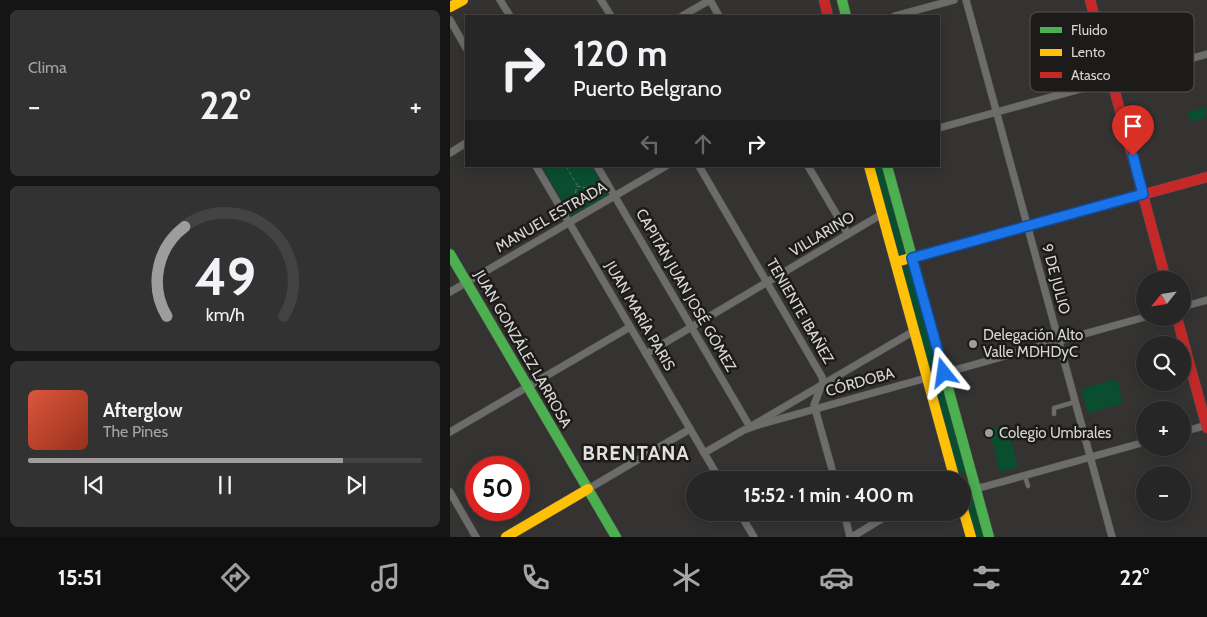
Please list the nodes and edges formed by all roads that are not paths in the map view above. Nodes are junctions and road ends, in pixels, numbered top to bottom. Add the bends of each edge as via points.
1 (462, 0) edge
2 (500, 0) edge
3 (602, 0) edge
4 (710, 0) edge
5 (824, 0) edge
6 (842, 0) edge
7 (922, 0) edge
8 (954, 0) edge
9 (966, 0) edge
10 (450, 7) edge
11 (924, 8) junction
12 (509, 15) edge
13 (610, 15) edge
14 (684, 15) edge
15 (718, 15) edge
16 (828, 15) edge
17 (846, 15) edge
18 (899, 15) edge
19 (450, 20) edge
20 (465, 46) edge
21 (1207, 54) edge
22 (1194, 58) edge
23 (1068, 92) edge
24 (1115, 92) edge
25 (996, 112) junction
26 (940, 128) edge
27 (465, 144) edge
28 (450, 152) edge
29 (537, 167) edge
30 (598, 167) edge
31 (664, 167) edge
32 (700, 167) edge
33 (809, 167) edge
34 (869, 167) edge
35 (887, 167) edge
36 (1207, 177) edge
37 (1143, 194) junction
38 (615, 196) junction
39 (882, 214) junction
40 (569, 223) junction
41 (1027, 226) junction
42 (848, 234) junction
43 (450, 254) edge
44 (912, 258) junction
45 (896, 262) junction
46 (1164, 271) edge
47 (767, 282) junction
48 (467, 283) junction
49 (450, 292) edge
50 (1207, 300) edge
51 (1191, 304) edge
52 (1136, 320) edge
53 (630, 326) junction
54 (1179, 326) edge
55 (692, 327) junction
56 (914, 331) junction
57 (1059, 341) junction
58 (646, 354) junction
59 (944, 373) junction
60 (927, 377) junction
61 (822, 385) junction
62 (528, 386) junction
63 (1075, 402) junction
64 (815, 408) junction
65 (1054, 414) dead end
66 (1207, 426) edge
67 (750, 427) junction
68 (690, 429) junction
69 (1191, 430) edge
70 (450, 432) edge
71 (1136, 444) edge
72 (704, 453) junction
73 (1090, 457) junction
74 (715, 471) edge
75 (832, 471) edge
76 (953, 471) edge
77 (1025, 475) junction
78 (1028, 486) dead end
79 (971, 487) edge
80 (976, 488) junction
81 (588, 489) junction
82 (450, 492) edge
83 (744, 521) edge
84 (847, 521) edge
85 (878, 521) edge
86 (966, 521) edge
87 (753, 535) edge
88 (476, 537) edge
89 (506, 537) edge
90 (616, 537) edge
91 (744, 537) edge
92 (851, 537) edge
93 (971, 537) edge
94 (989, 537) edge
95 (1112, 537) edge

1 - 10 street
2 - 12 street
3 - 13 street
4 - 14 street
4 - 15 street
5 - 16 street
6 - 17 street
7 - 11 street
8 - 11 street
9 - 25 street, 9 DE JULIO
11 - 18 street
19 - 20 street
21 - 22 street
23 - 25 street
24 - 37 street
25 - 26 street
25 - 41 street, 9 DE JULIO
27 - 28 street
29 - 40 street, JUAN MARÍA PARIS
30 - 38 street, CAPITÁN JUAN JOSÉ GÓMEZ
31 - 38 street, MANUEL ESTRADA
32 - 47 street, TENIENTE IBAÑEZ
33 - 42 street
34 - 39 street
35 - 44 street
36 - 37 street
37 - 41 street
37 - 46 street
38 - 40 street, MANUEL ESTRADA
38 - 55 street, CAPITÁN JUAN JOSÉ GÓMEZ
39 - 42 street, VILLARINO
39 - 45 street
40 - 48 street, MANUEL ESTRADA
40 - 53 street, JUAN MARÍA PARIS
41 - 44 street
41 - 57 street, 9 DE JULIO
42 - 47 street, VILLARINO
43 - 48 street, JUAN GONZÁLEZ LARROSA
44 - 45 street
44 - 59 street
45 - 56 street
47 - 55 street, VILLARINO
47 - 61 street, TENIENTE IBAÑEZ via 822,377
48 - 49 street, MANUEL ESTRADA
48 - 62 street, JUAN GONZÁLEZ LARROSA
50 - 51 street
52 - 57 street, CÓRDOBA
53 - 58 street, JUAN MARÍA PARIS
53 - 62 street
54 - 66 street
55 - 58 street, VILLARINO
55 - 67 street, CAPITÁN JUAN JOSÉ GÓMEZ
56 - 60 street
56 - 61 street
57 - 59 street, CÓRDOBA
57 - 63 street, 9 DE JULIO
58 - 68 street, JUAN MARÍA PARIS
59 - 60 street, CÓRDOBA
59 - 80 street
60 - 64 street, CÓRDOBA
60 - 76 street
61 - 64 street, TENIENTE IBAÑEZ via 814,401
61 - 67 street
62 - 70 street
62 - 81 street, JUAN GONZÁLEZ LARROSA
63 - 65 lane via 1054,408
63 - 73 street, 9 DE JULIO
64 - 67 street, CÓRDOBA
64 - 75 street
66 - 69 street
67 - 72 street, CÓRDOBA
68 - 72 street, JUAN MARÍA PARIS
68 - 81 street
71 - 73 street
72 - 74 street, JUAN MARÍA PARIS
73 - 77 street
73 - 95 street, 9 DE JULIO
77 - 78 lane
77 - 80 street
79 - 80 street
80 - 94 street
81 - 89 street
81 - 90 street, JUAN GONZÁLEZ LARROSA
82 - 88 street
83 - 87 street
84 - 92 street
85 - 92 street
86 - 93 street
87 - 91 street

